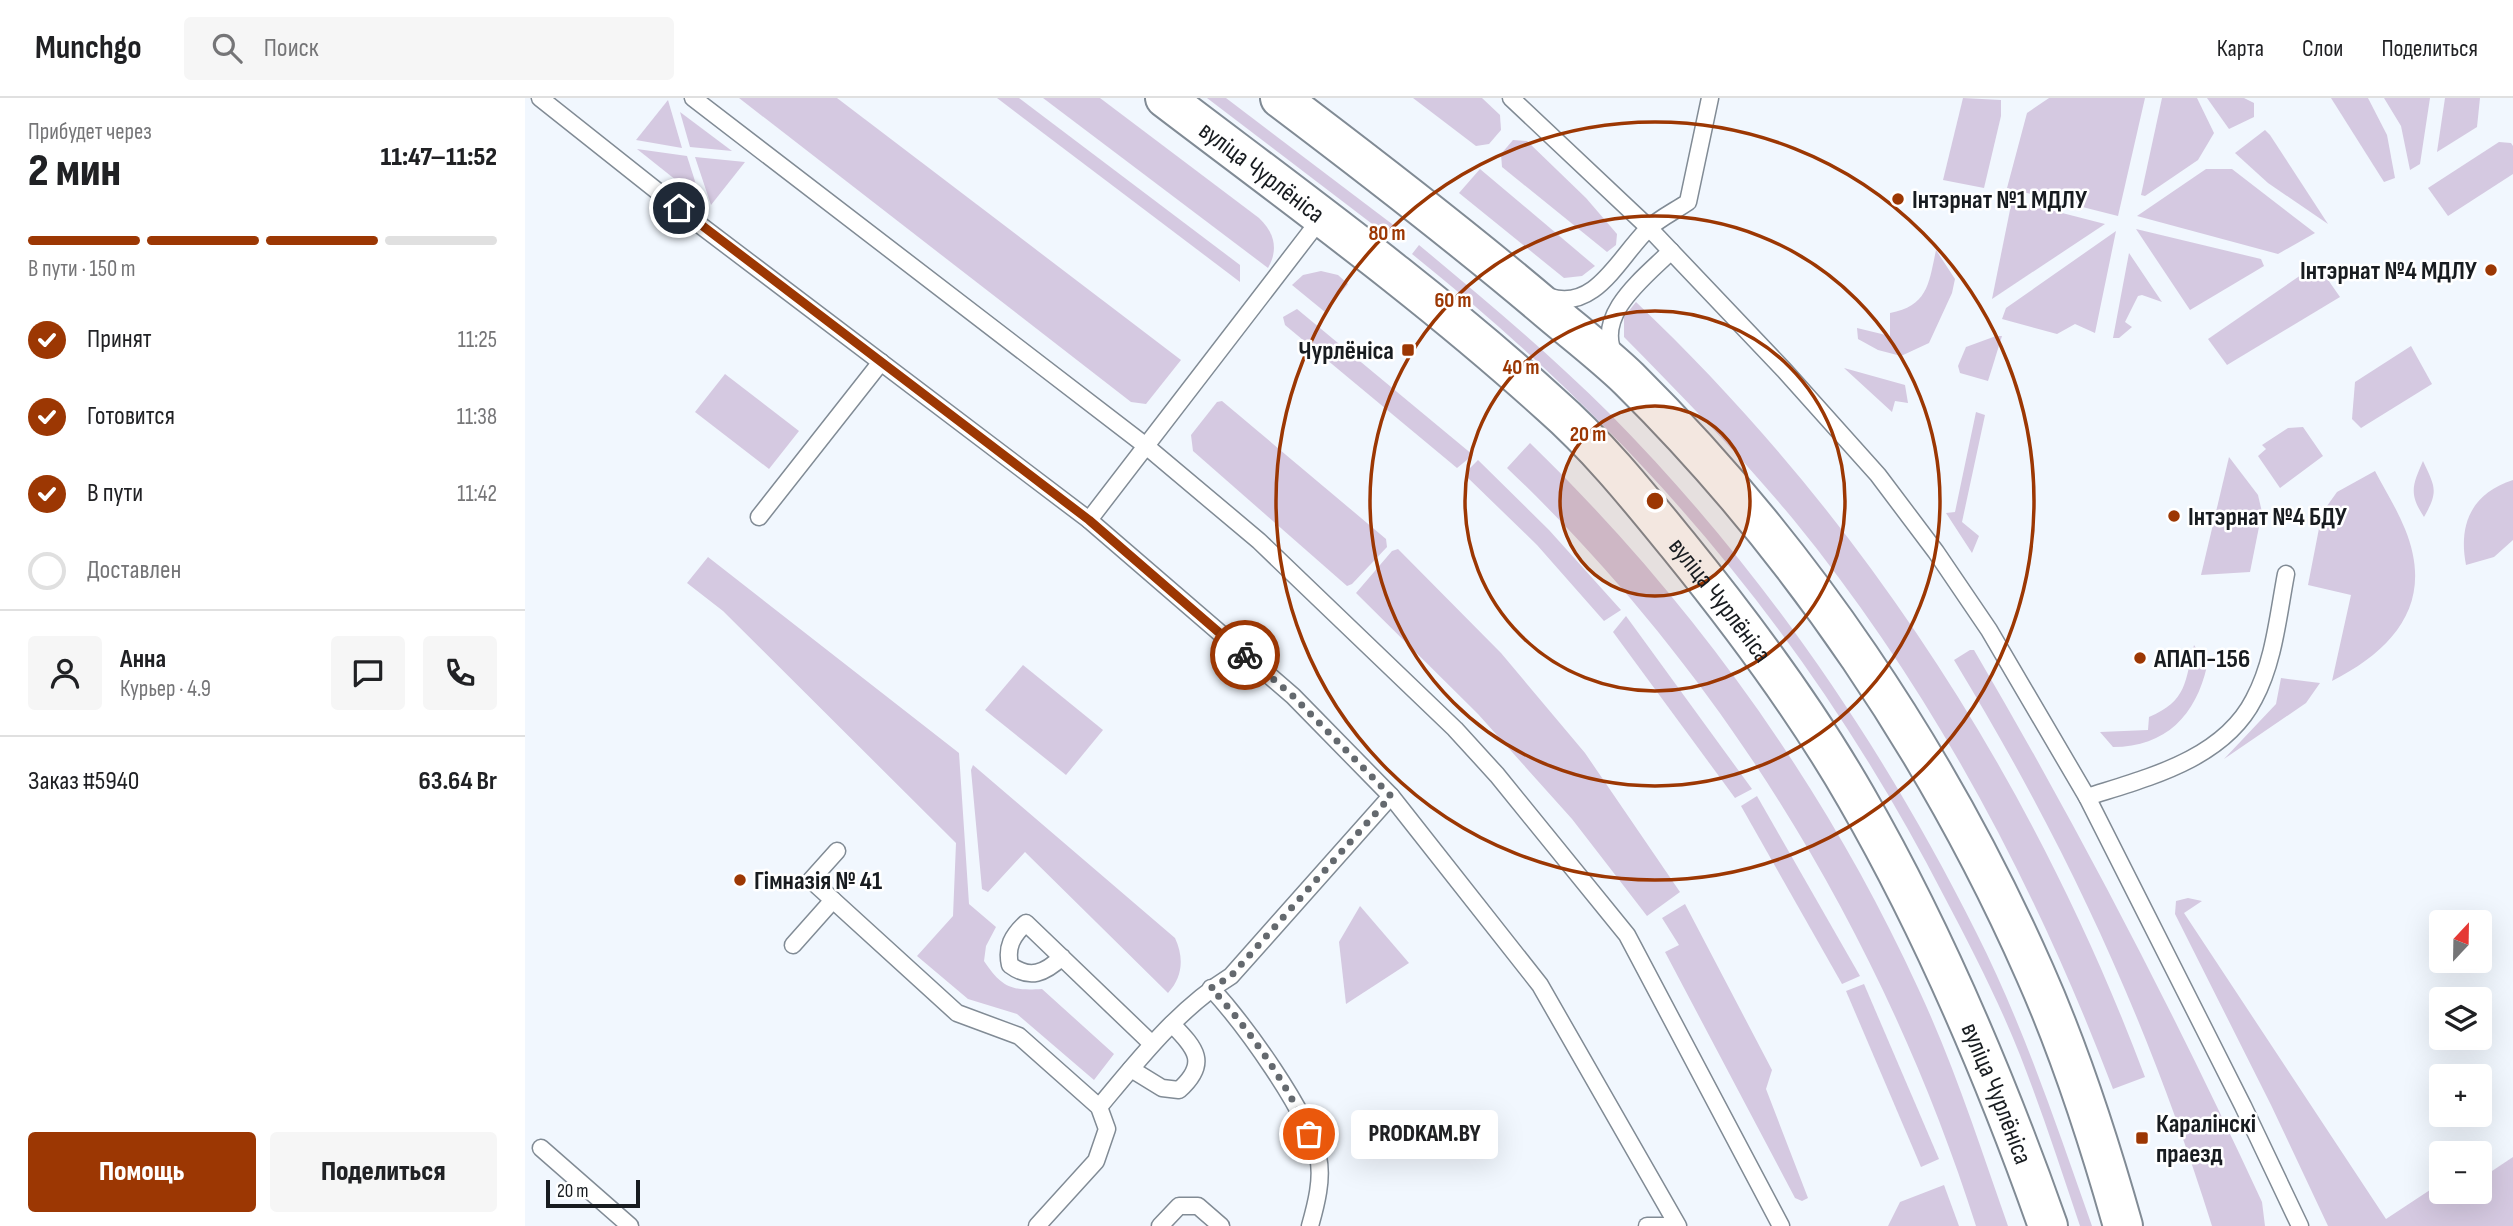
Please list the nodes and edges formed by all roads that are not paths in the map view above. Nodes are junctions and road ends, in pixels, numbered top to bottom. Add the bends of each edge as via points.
1 (540, 98) edge
2 (693, 98) edge
3 (1165, 98) edge
4 (1280, 98) edge
5 (1511, 98) edge
6 (1710, 98) edge
7 (1322, 217) junction
8 (1649, 228) junction
9 (1671, 251) junction
10 (1524, 289) junction
11 (881, 362) junction
12 (1626, 377) junction
13 (1146, 446) junction
14 (759, 517) dead end
15 (1089, 520) junction
16 (2286, 574) dead end
17 (1391, 796) junction
18 (2087, 797) junction
19 (837, 851) dead end
20 (833, 900) junction
21 (793, 945) dead end
22 (1062, 957) junction
23 (1211, 988) junction
24 (1172, 1024) junction
25 (1152, 1044) junction
26 (1131, 1069) junction
27 (1099, 1107) junction
28 (541, 1148) dead end
29 (630, 1226) edge
30 (1037, 1226) edge
31 (1160, 1226) edge
32 (1221, 1226) edge
33 (1310, 1226) edge
34 (1647, 1226) edge
35 (1667, 1226) edge
36 (1678, 1226) edge
37 (1781, 1226) edge
38 (2048, 1226) edge
39 (2123, 1226) edge
40 (2300, 1226) edge

1 - 11 lane
2 - 13 lane
3 - 7 main road, вуліца Чурлёніса
4 - 10 main road
5 - 8 lane
6 - 8 lane via 1688,202
7 - 13 lane
7 - 38 main road, вуліца Чурлёніса via 1552,405 1624,479 1735,614 1855,796 1913,904 2014,1135
8 - 9 lane
8 - 10 lane via 1584,298 1565,302
9 - 12 lane via 1623,302 1608,333
9 - 18 lane via 1878,475 1989,630
10 - 12 main road
11 - 14 lane
11 - 15 lane
12 - 39 main road via 1713,467 1798,573 1883,695 1965,831 2036,975 2102,1153
13 - 15 lane
13 - 37 lane via 1269,550 1455,729 1627,935
15 - 17 lane via 1293,696
16 - 18 lane via 2270,659 2254,701 2230,731 2193,760
17 - 23 lane via 1231,976
17 - 36 lane via 1540,985
18 - 40 lane
19 - 20 lane via 811,880
20 - 21 lane
20 - 27 lane via 957,1013 1019,1036
22 - 22 lane via 1026,923 1007,950 1010,965 1020,973 1034,975
22 - 25 lane
23 - 24 lane
23 - 33 lane via 1232,1011 1299,1110 1318,1158 1317,1203
24 - 25 lane
24 - 26 lane via 1195,1052 1198,1065 1193,1077 1179,1090 1162,1088
25 - 26 lane
26 - 27 lane
27 - 30 lane via 1107,1129 1096,1161
28 - 29 lane
31 - 32 lane via 1179,1206 1198,1206
34 - 35 lane

